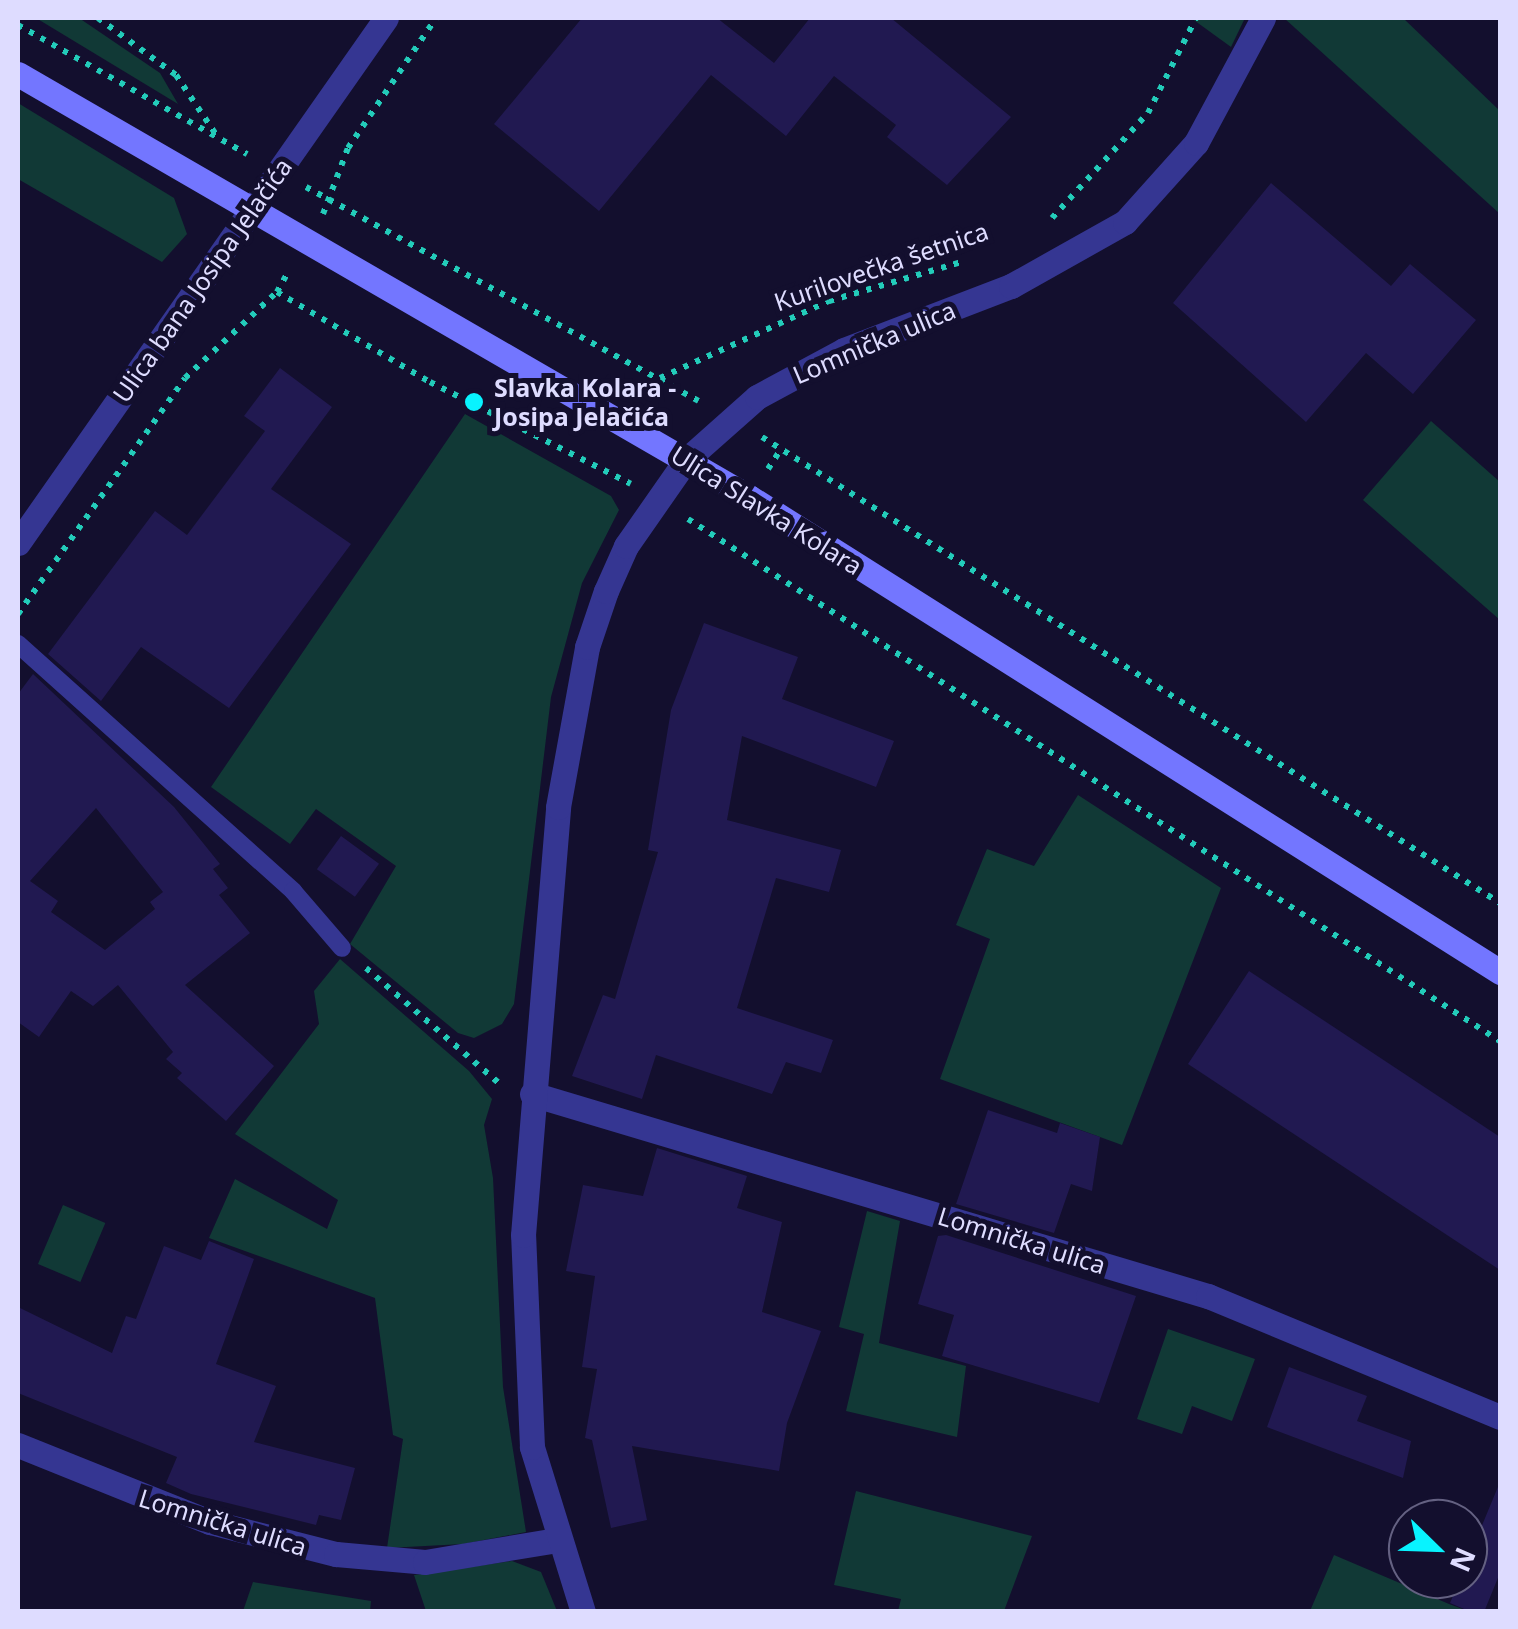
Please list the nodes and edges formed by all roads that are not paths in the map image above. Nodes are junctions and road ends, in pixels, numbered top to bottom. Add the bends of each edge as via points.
1 (386, 18) edge
2 (1263, 18) edge
3 (18, 74) edge
4 (238, 206) junction
5 (686, 460) junction
6 (18, 543) edge
7 (18, 644) edge
8 (342, 948) road end
9 (1500, 972) edge
10 (531, 1101) junction
11 (1500, 1416) edge
12 (18, 1445) edge
13 (556, 1540) junction
14 (583, 1612) edge

1 - 4 street, Ulica bana Josipa Jelačića
2 - 5 street, Lomnička ulica via 1196,142 1126,222 1012,286 796,373
3 - 4 main road, Ulica Slavka Kolara
4 - 5 main road, Ulica Slavka Kolara
4 - 6 street, Ulica bana Josipa Jelačića
5 - 9 main road, Ulica Slavka Kolara
5 - 10 street, Lomnička ulica via 626,546 586,648 558,808
7 - 8 lane via 293,891
10 - 11 street, Lomnička ulica via 1208,1296
10 - 13 street, Lomnička ulica via 523,1235 526,1389 541,1492
12 - 13 street, Lomnička ulica via 210,1522 336,1554 426,1562
13 - 14 street, Lomnička ulica

